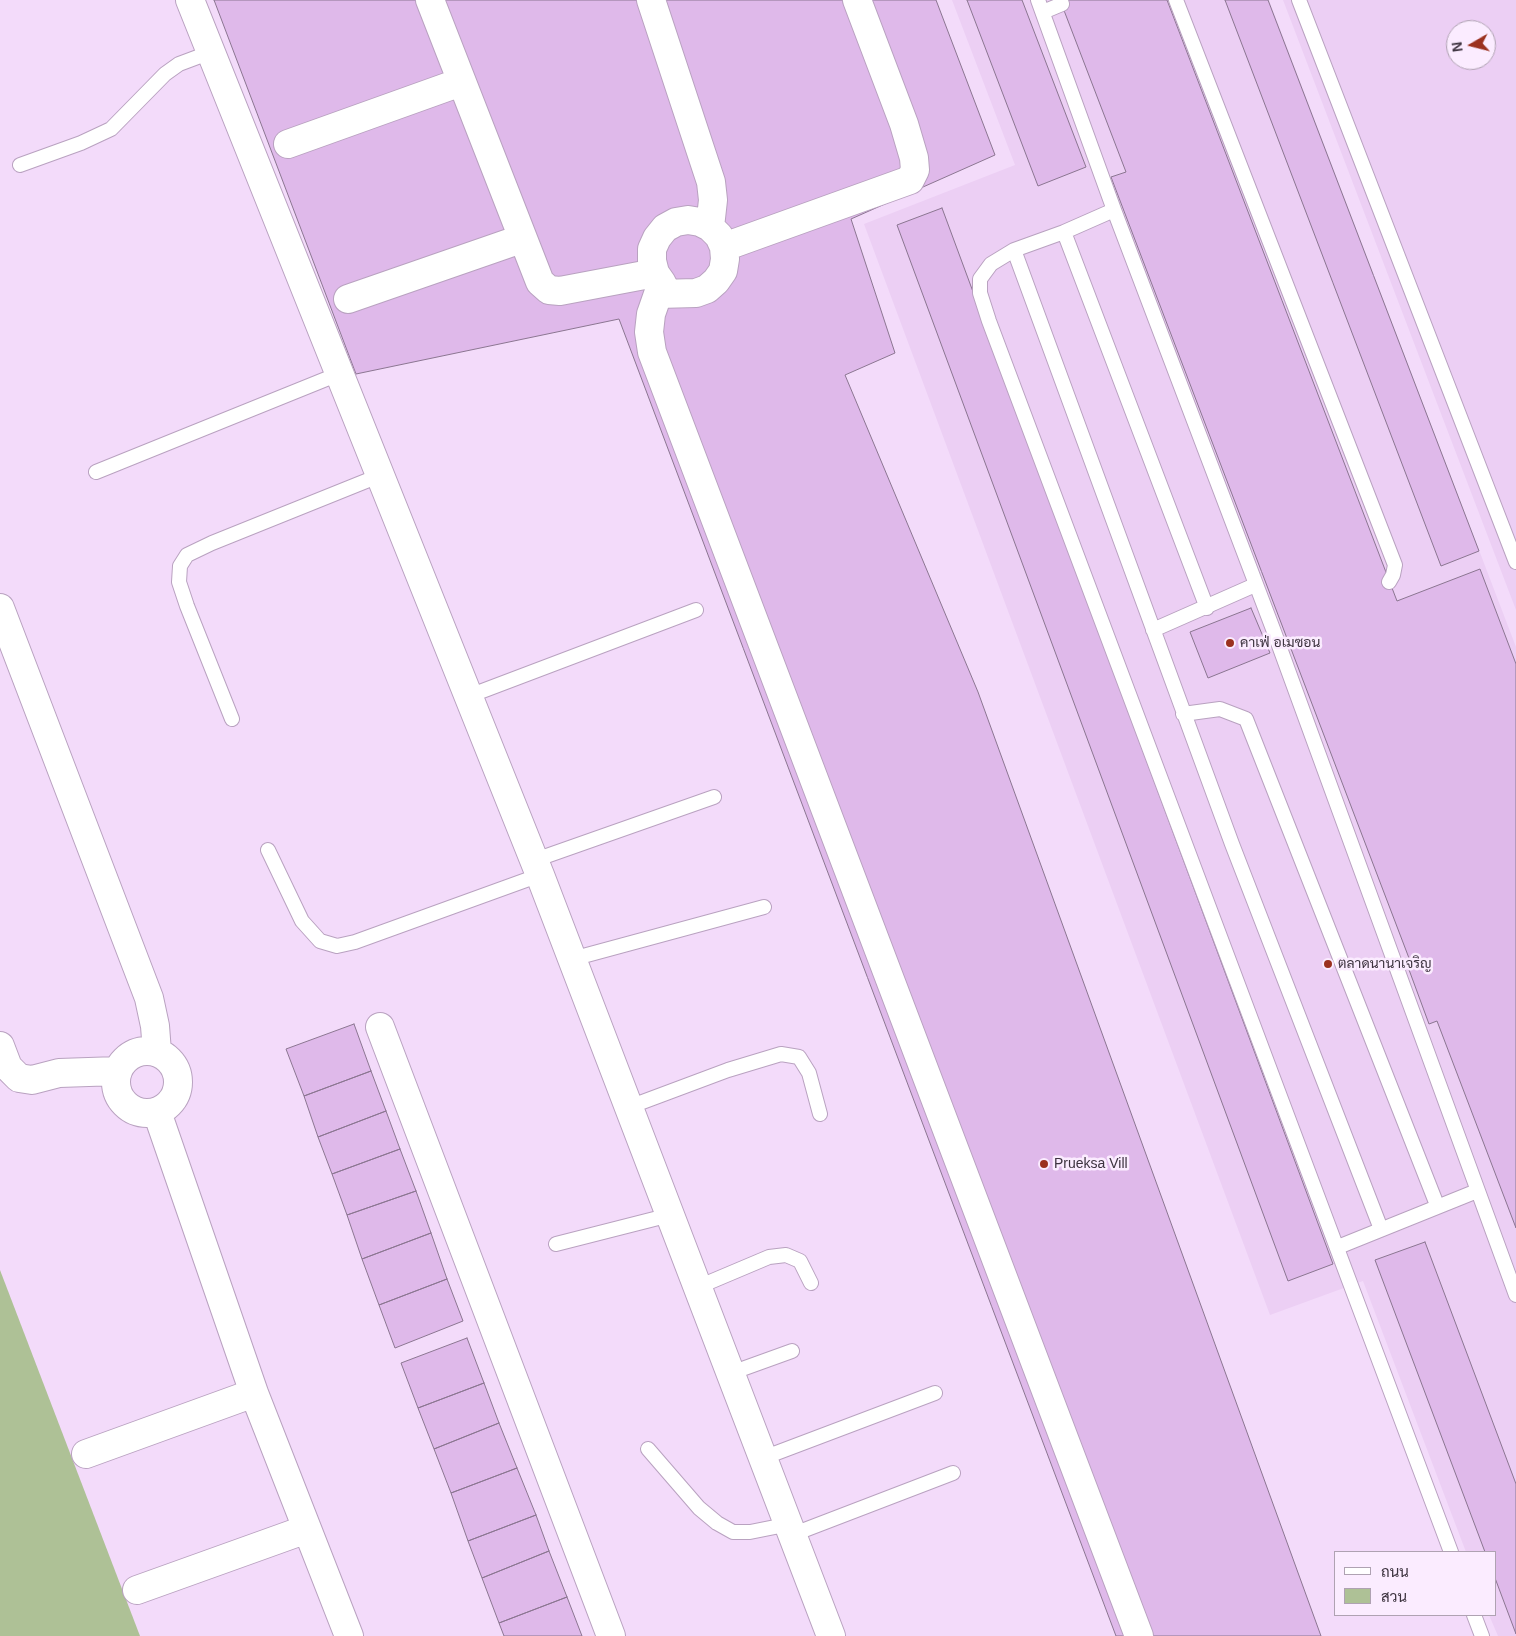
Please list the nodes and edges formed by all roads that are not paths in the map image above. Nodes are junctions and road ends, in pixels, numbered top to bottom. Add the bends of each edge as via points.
1 (190, 0) edge
2 (430, 0) edge
3 (651, 0) edge
4 (857, 0) edge
5 (1176, 0) edge
6 (1299, 0) edge
7 (1062, 4) dead end
8 (1040, 6) edge
9 (212, 52) junction
10 (461, 82) junction
11 (288, 144) dead end
12 (20, 166) dead end
13 (1114, 210) junction
14 (1064, 232) junction
15 (717, 237) junction
16 (521, 239) junction
17 (1014, 250) junction
18 (657, 283) junction
19 (348, 299) dead end
20 (341, 373) junction
21 (96, 472) dead end
22 (381, 475) junction
23 (1516, 562) edge
24 (1389, 582) dead end
25 (1255, 585) junction
26 (0, 608) edge
27 (1207, 608) junction
28 (696, 610) dead end
29 (1153, 630) junction
30 (469, 696) junction
31 (1183, 714) junction
32 (232, 719) dead end
33 (714, 797) dead end
34 (268, 850) dead end
35 (538, 867) junction
36 (764, 907) dead end
37 (572, 959) junction
38 (380, 1027) dead end
39 (0, 1046) edge
40 (157, 1052) junction
41 (118, 1071) junction
42 (629, 1107) junction
43 (157, 1112) junction
44 (820, 1114) dead end
45 (1477, 1190) junction
46 (1437, 1205) junction
47 (670, 1215) junction
48 (1381, 1229) junction
49 (556, 1244) dead end
50 (1338, 1247) junction
51 (812, 1283) dead end
52 (698, 1286) junction
53 (1516, 1295) edge
54 (792, 1351) dead end
55 (731, 1373) junction
56 (254, 1393) junction
57 (935, 1393) dead end
58 (648, 1449) dead end
59 (86, 1454) dead end
60 (763, 1458) junction
61 (953, 1474) dead end
62 (307, 1529) junction
63 (792, 1529) junction
64 (1451, 1551) edge
65 (137, 1590) dead end
66 (1474, 1616) edge
67 (349, 1636) edge
68 (611, 1636) edge
69 (832, 1636) edge
70 (1139, 1636) edge
71 (1482, 1636) edge

1 - 9 street
2 - 10 street
3 - 15 street via 711,182
4 - 15 street via 904,124 914,158 915,170 910,180
5 - 24 lane via 1395,565
6 - 23 lane
7 - 8 lane
8 - 13 lane
9 - 12 lane via 179,64 165,74 111,129
9 - 20 street
10 - 11 street
10 - 16 street
13 - 14 lane
13 - 25 lane
14 - 17 lane
14 - 27 lane
15 - 18 street via 723,270 707,289 696,293
15 - 18 street via 700,222 676,222 665,228 652,249
16 - 18 street via 540,282 549,290
16 - 19 street
17 - 29 lane
17 - 50 lane via 991,264 980,279 980,293 989,321
18 - 70 street via 649,332 652,352
20 - 21 lane
20 - 22 street
22 - 30 street
22 - 32 lane via 212,543 187,555 180,566 179,582 187,606
25 - 27 lane
25 - 45 lane via 1277,627
26 - 40 street via 149,998 156,1026
27 - 29 lane
28 - 30 lane
29 - 31 lane
30 - 35 street
31 - 46 lane via 1220,709 1246,719
31 - 48 lane
33 - 35 lane
34 - 35 lane via 302,922 320,940 337,946 355,942
35 - 37 street
36 - 37 lane
37 - 42 street
38 - 68 street
39 - 41 street via 8,1067 19,1078 32,1080 59,1073
40 - 41 street via 138,1052 130,1056
40 - 43 street via 168,1058 176,1069 179,1082 168,1105
41 - 43 street via 116,1087 123,1101 136,1111
42 - 44 lane via 728,1070 782,1054 799,1057 809,1073
42 - 47 street
43 - 56 street
45 - 46 lane
45 - 53 lane
46 - 48 lane
47 - 49 lane
47 - 52 street
48 - 50 lane
50 - 64 lane
51 - 52 lane via 800,1261 786,1255 770,1257
52 - 55 street
54 - 55 lane
55 - 60 street
56 - 59 street
56 - 62 street
57 - 60 lane
58 - 63 lane via 699,1508 733,1532
60 - 63 street
61 - 63 lane
62 - 65 street
62 - 67 street
63 - 69 street
66 - 71 lane

